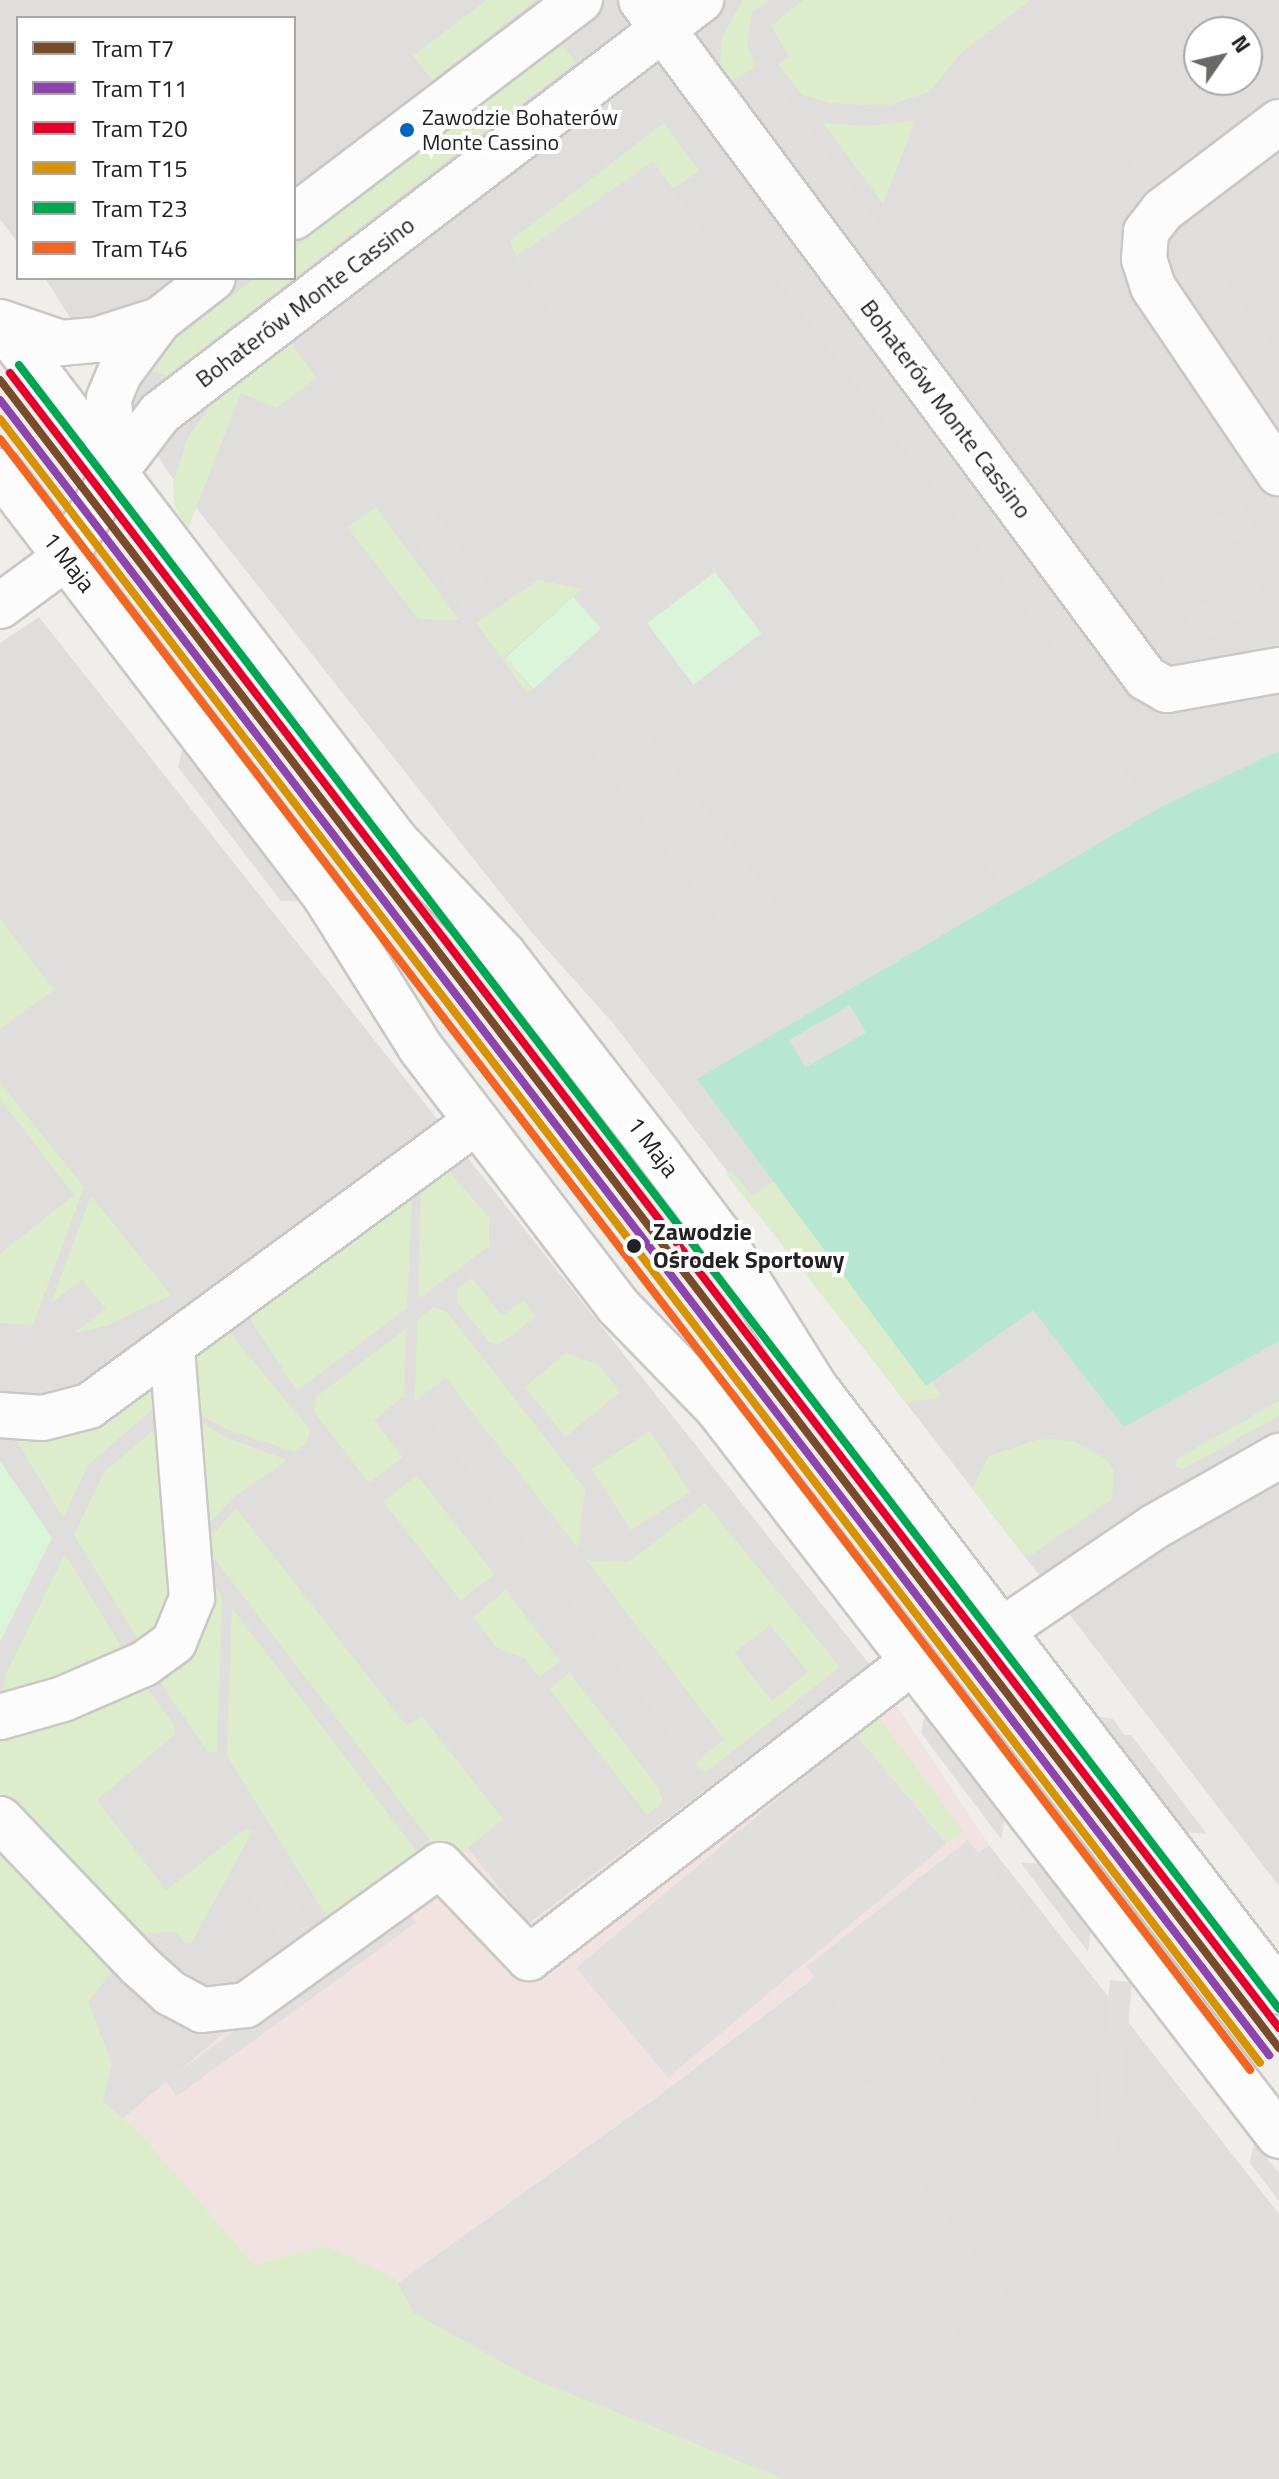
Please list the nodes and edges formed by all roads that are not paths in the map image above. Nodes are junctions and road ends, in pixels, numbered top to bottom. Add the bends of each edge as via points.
1 (580, 0) edge
2 (701, 0) edge
3 (652, 14) edge
4 (1279, 122) edge
5 (296, 215) edge
6 (210, 280) edge
7 (159, 320) junction
8 (0, 323) edge
9 (0, 471) edge
10 (114, 473) junction
11 (1279, 473) edge
12 (65, 558) junction
13 (0, 606) edge
14 (1279, 670) edge
15 (477, 1121) junction
16 (172, 1349) junction
17 (0, 1415) edge
18 (1279, 1456) edge
19 (1001, 1631) junction
20 (913, 1661) junction
21 (0, 1717) edge
22 (0, 1819) edge
23 (1279, 1992) edge
24 (1279, 2136) edge

1 - 5 street
2 - 3 street, Bohaterów Monte Cassino
3 - 10 street, Bohaterów Monte Cassino via 160,413
3 - 14 street, Bohaterów Monte Cassino via 1146,678 1167,690
4 - 11 street via 1163,210 1146,232 1144,259 1153,287
6 - 7 street
7 - 8 street via 96,340 61,343
7 - 10 street via 119,374 109,398
8 - 10 street, 1 Maja
9 - 12 street, 1 Maja
10 - 12 street, Bohaterów Monte Cassino
10 - 19 street, 1 Maja via 396,841 504,955 651,1144 720,1236 815,1387
12 - 13 street
12 - 15 street, 1 Maja via 325,896 420,1047
15 - 16 street
15 - 20 street, 1 Maja via 617,1305 718,1409
16 - 17 street via 89,1406 43,1418
16 - 21 street via 192,1598 174,1642 144,1664 63,1699
18 - 19 street via 1154,1527
19 - 23 street, 1 Maja
20 - 22 street via 529,1958 440,1865 246,2005 202,2010 170,1993 139,1965
20 - 24 street, 1 Maja

